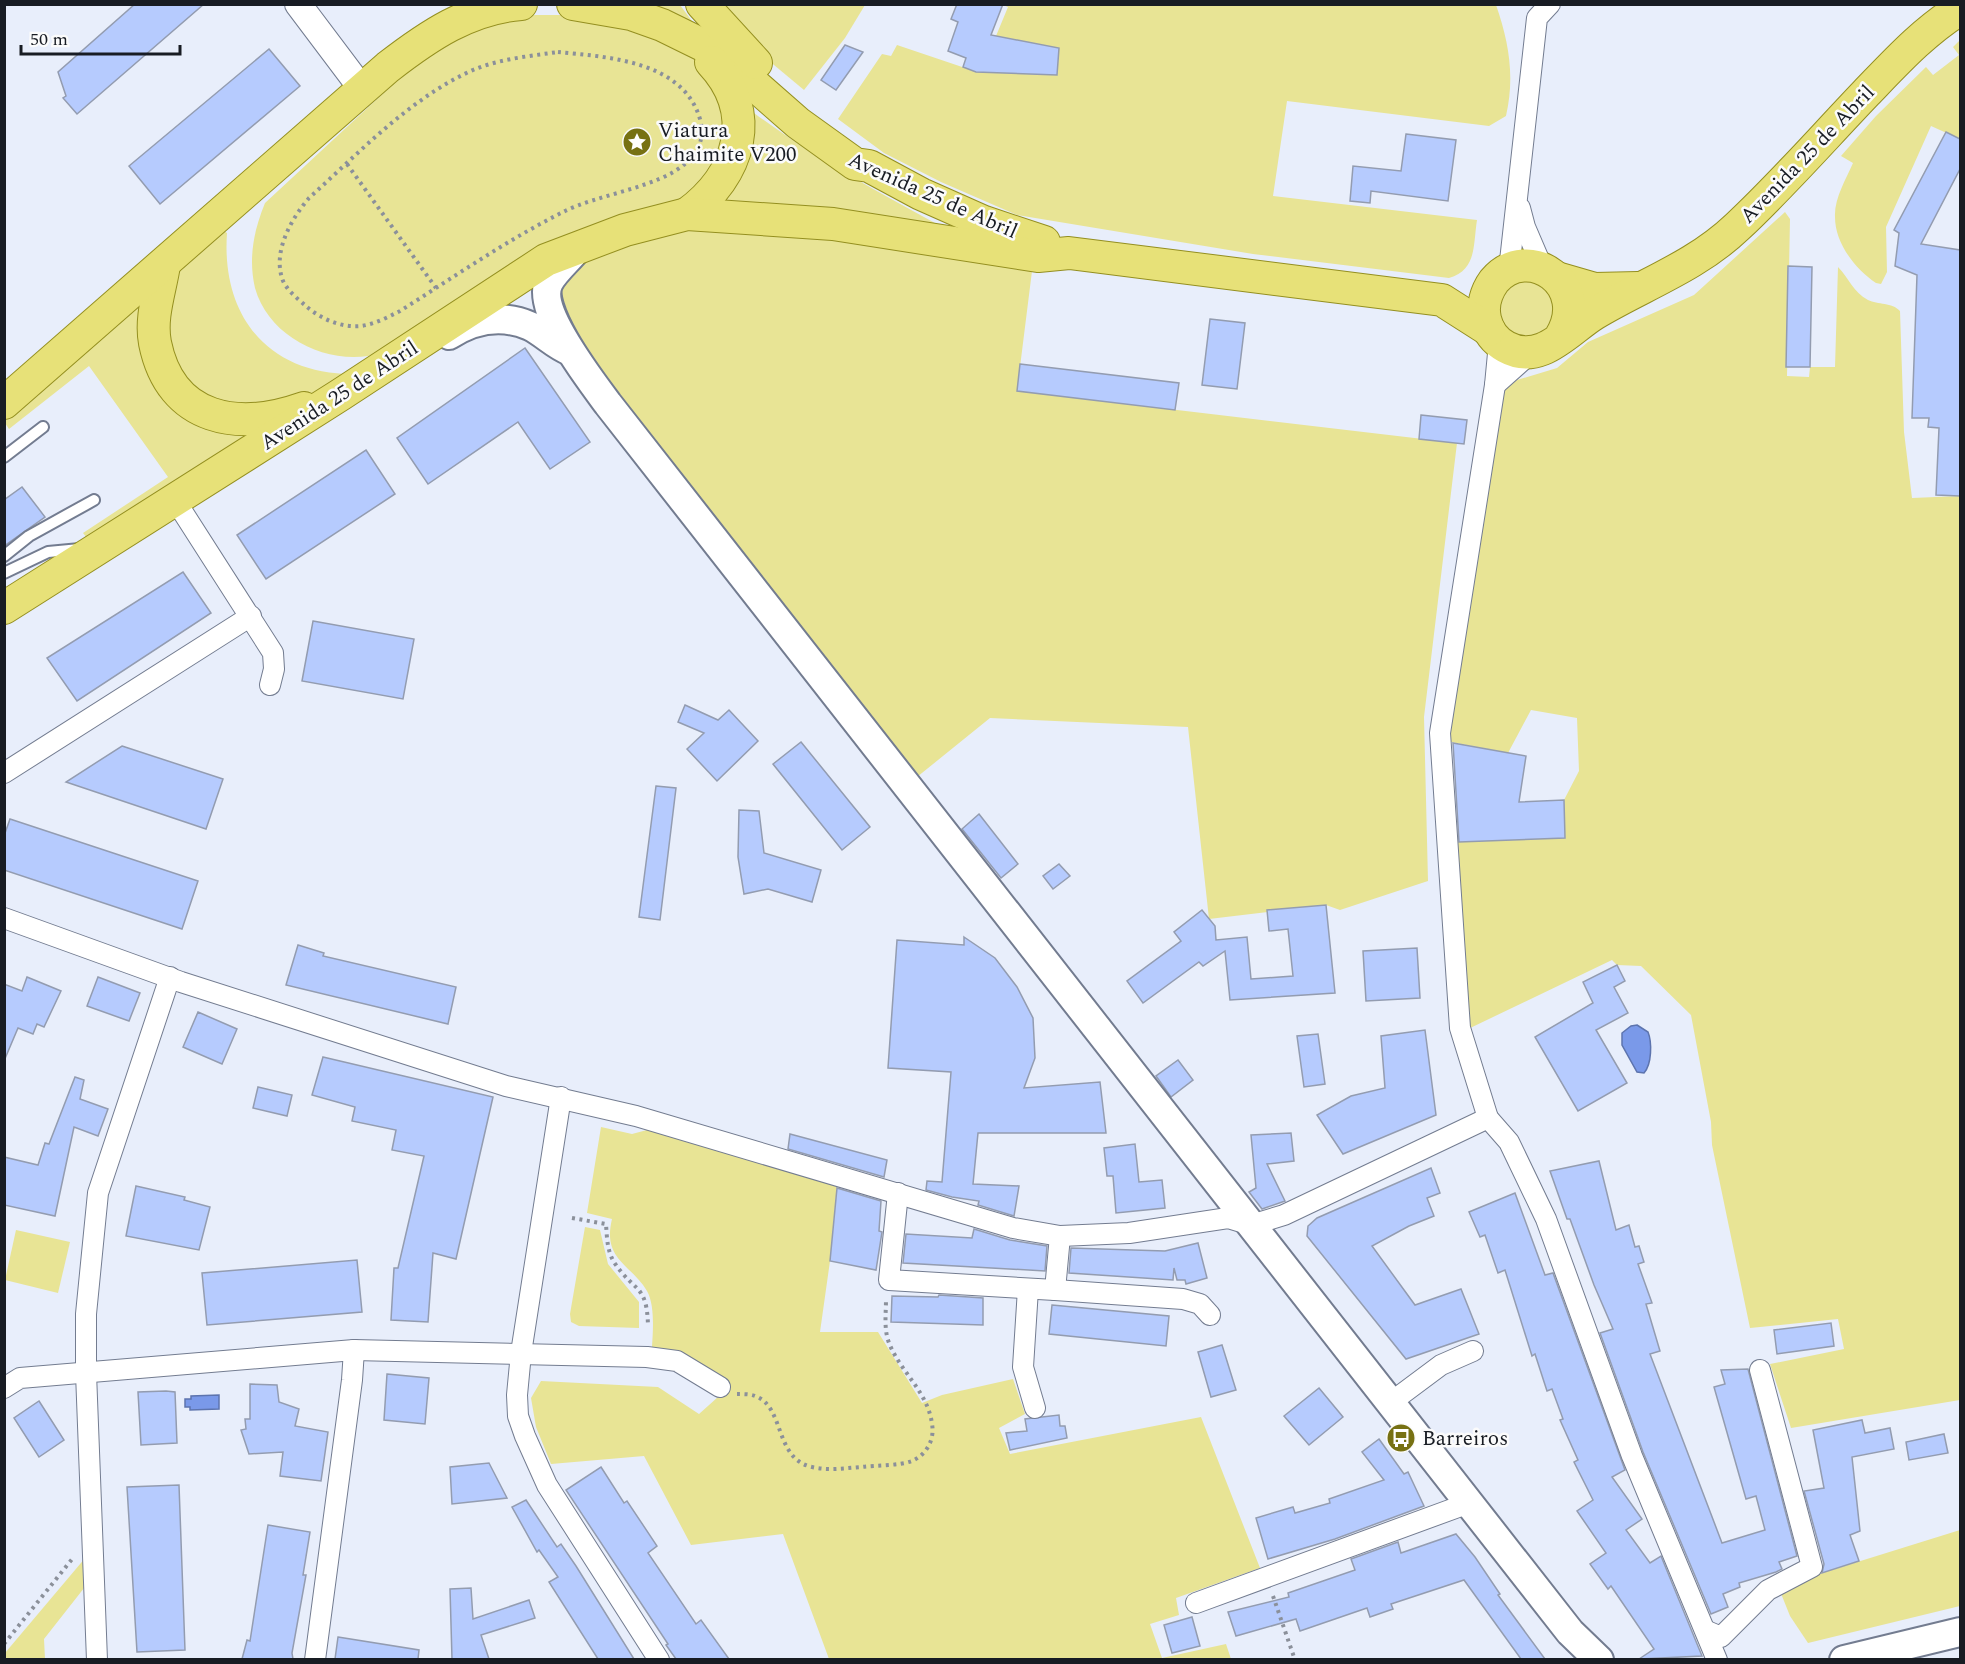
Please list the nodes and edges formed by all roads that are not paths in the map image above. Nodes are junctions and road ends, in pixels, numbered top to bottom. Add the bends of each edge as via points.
1 (298, 4) edge
2 (469, 4) edge
3 (521, 4) edge
4 (573, 4) edge
5 (702, 4) edge
6 (1538, 9) edge
7 (1960, 9) edge
8 (432, 33) junction
9 (689, 40) junction
10 (362, 89) junction
11 (868, 166) junction
12 (1517, 194) junction
13 (687, 214) junction
14 (576, 250) junction
15 (1069, 253) junction
16 (164, 265) junction
17 (1550, 273) junction
18 (1502, 275) junction
19 (1645, 288) junction
20 (1442, 300) junction
21 (1494, 336) junction
22 (1560, 338) junction
23 (570, 351) junction
24 (1531, 353) junction
25 (393, 359) junction
26 (1495, 385) junction
27 (340, 395) junction
28 (4, 403) edge
29 (43, 428) dead end
30 (4, 458) edge
31 (94, 500) dead end
32 (175, 500) junction
33 (101, 547) junction
34 (4, 556) edge
35 (4, 573) edge
36 (4, 608) edge
37 (251, 616) junction
38 (270, 685) dead end
39 (4, 772) edge
40 (4, 918) edge
41 (170, 977) junction
42 (561, 1097) junction
43 (1488, 1118) junction
44 (898, 1194) junction
45 (1251, 1226) junction
46 (1060, 1236) junction
47 (1028, 1289) junction
48 (1055, 1290) junction
49 (1210, 1315) dead end
50 (354, 1350) junction
51 (1473, 1351) dead end
52 (521, 1353) junction
53 (1760, 1370) dead end
54 (86, 1373) junction
55 (4, 1388) edge
56 (727, 1390) road end
57 (1390, 1403) junction
58 (1035, 1408) dead end
59 (1469, 1503) junction
60 (1196, 1603) dead end
61 (1707, 1631) junction
62 (1960, 1632) edge
63 (1587, 1654) edge
64 (97, 1659) edge
65 (315, 1659) edge
66 (659, 1659) edge
67 (1716, 1659) edge
68 (1844, 1659) edge

1 - 10 street
2 - 8 street
3 - 8 main road via 499,6
4 - 9 main road, Avenida 25 de Abril via 631,14
5 - 11 main road via 759,67 806,111 861,153
6 - 12 street
7 - 19 main road, Avenida 25 de Abril via 1906,52 1735,229 1684,268
8 - 10 main road
9 - 11 main road, Avenida 25 de Abril via 717,52 798,123 855,164
9 - 13 main road, Avenida 25 de Abril via 721,72 733,91 740,128 725,175 704,202
10 - 16 main road
11 - 15 main road, Avenida 25 de Abril via 984,222
12 - 17 street via 1525,227
12 - 18 street
13 - 14 main road, Avenida 25 de Abril via 625,230
13 - 15 main road, Avenida 25 de Abril via 833,224 1038,256
14 - 23 main road via 549,282 546,297 548,310
14 - 25 main road, Avenida 25 de Abril via 546,260
15 - 20 main road, Avenida 25 de Abril
16 - 27 main road via 154,313 155,343 164,370 181,397 211,415 247,421 285,415
16 - 28 main road
17 - 18 main road, Avenida 25 de Abril via 1520,267
17 - 19 main road, Avenida 25 de Abril via 1594,289
17 - 22 main road via 1570,301 1570,314
18 - 20 main road, Avenida 25 de Abril
18 - 21 main road via 1484,304
19 - 22 main road, Avenida 25 de Abril via 1594,314
20 - 21 main road, Avenida 25 de Abril
21 - 24 main road, Avenida 25 de Abril via 1520,353
21 - 26 street
22 - 24 main road, Avenida 25 de Abril via 1552,346
23 - 25 main road via 531,327 507,319 486,319 462,327 436,345
23 - 45 main road
24 - 26 street
25 - 27 main road, Avenida 25 de Abril
26 - 43 street via 1440,733 1460,1028
27 - 32 main road, Avenida 25 de Abril
29 - 30 lane
31 - 34 lane via 29,536
32 - 33 main road, Avenida 25 de Abril
32 - 37 street
33 - 35 lane via 48,552
33 - 36 main road, Avenida 25 de Abril
37 - 38 street via 273,653
37 - 39 street
40 - 41 street
41 - 42 street via 506,1086
41 - 54 street via 98,1193 86,1314
42 - 44 street
42 - 52 street
43 - 45 street via 1284,1215
43 - 61 street via 1509,1142 1545,1219 1632,1456
44 - 46 street via 1013,1228
44 - 47 street via 889,1280
45 - 46 street via 1228,1218 1139,1232
45 - 57 main road
46 - 48 street
47 - 48 street
47 - 58 street via 1023,1367
48 - 49 street via 1183,1299 1200,1304
50 - 52 street
50 - 54 street
50 - 65 street
51 - 57 street via 1441,1365
52 - 56 street via 677,1361
52 - 66 street via 518,1416 532,1455 547,1485
53 - 61 street via 1812,1567 1768,1590 1720,1636
54 - 55 street via 20,1378
54 - 64 street
57 - 59 main road
59 - 60 street
59 - 63 main road
61 - 67 street
62 - 68 main road

